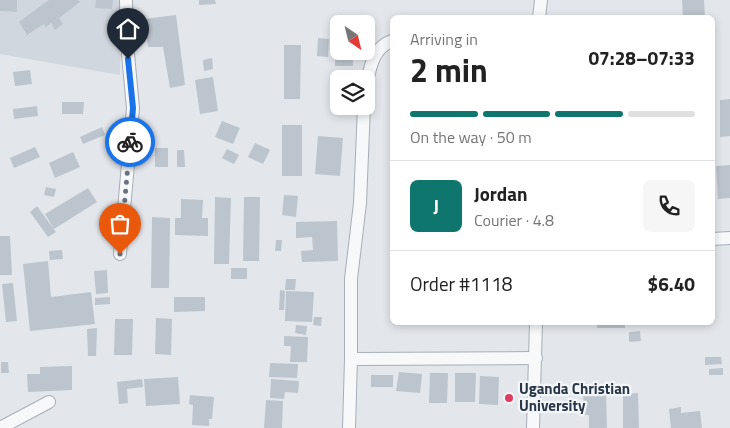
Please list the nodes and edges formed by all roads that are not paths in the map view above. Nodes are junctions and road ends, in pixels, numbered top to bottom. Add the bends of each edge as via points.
1 (126, 0) edge
2 (541, 0) edge
3 (539, 15) edge
4 (390, 42) edge
5 (370, 70) edge
6 (364, 115) edge
7 (730, 238) edge
8 (715, 239) edge
9 (120, 254) dead end
10 (536, 325) edge
11 (536, 358) junction
12 (351, 359) junction
13 (49, 402) dead end
14 (0, 428) edge
15 (348, 428) edge
16 (533, 428) edge

1 - 9 street via 133,108
2 - 3 street
4 - 5 street via 378,50
6 - 12 street via 360,203 351,279
7 - 8 street
10 - 11 street
11 - 12 street
11 - 16 street
12 - 15 street
13 - 14 street

